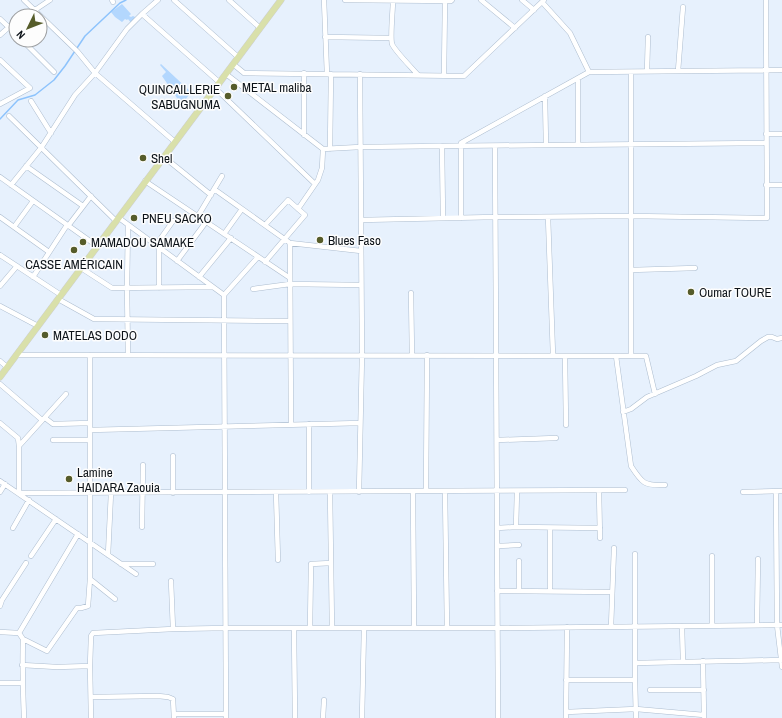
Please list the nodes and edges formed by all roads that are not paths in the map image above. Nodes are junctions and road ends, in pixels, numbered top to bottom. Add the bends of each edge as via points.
1 (24, 0) edge
2 (50, 0) edge
3 (158, 0) edge
4 (174, 0) edge
5 (229, 0) edge
6 (281, 0) edge
7 (324, 0) edge
8 (345, 0) edge
9 (393, 0) edge
10 (402, 0) edge
11 (429, 0) edge
12 (452, 0) edge
13 (481, 0) edge
14 (522, 0) edge
15 (766, 0) edge
16 (445, 1) edge
17 (543, 1) edge
18 (684, 7) dead end
19 (33, 8) edge
20 (38, 8) edge
21 (534, 10) junction
22 (142, 14) junction
23 (0, 19) edge
24 (48, 23) edge
25 (8, 26) edge
26 (8, 28) edge
27 (260, 28) junction
28 (515, 28) junction
29 (0, 34) edge
30 (325, 37) junction
31 (648, 37) dead end
32 (391, 38) junction
33 (30, 48) edge
34 (238, 57) junction
35 (0, 60) edge
36 (234, 64) junction
37 (782, 70) edge
38 (647, 71) junction
39 (678, 71) junction
40 (766, 71) junction
41 (54, 72) dead end
42 (589, 72) junction
43 (631, 72) junction
44 (95, 73) junction
45 (226, 74) junction
46 (304, 74) junction
47 (329, 74) junction
48 (360, 74) junction
49 (418, 75) junction
50 (444, 75) junction
51 (578, 78) junction
52 (217, 85) junction
53 (545, 96) junction
54 (31, 101) dead end
55 (0, 104) edge
56 (9, 116) dead end
57 (51, 133) junction
58 (766, 134) junction
59 (782, 134) edge
60 (304, 135) junction
61 (175, 142) junction
62 (766, 143) junction
63 (546, 145) junction
64 (578, 145) junction
65 (631, 145) junction
66 (442, 146) junction
67 (461, 146) junction
68 (495, 146) junction
69 (360, 147) junction
70 (41, 148) junction
71 (323, 149) junction
72 (330, 149) junction
73 (164, 157) junction
74 (26, 166) junction
75 (222, 176) dead end
76 (0, 177) edge
77 (145, 181) junction
78 (315, 184) junction
79 (11, 185) junction
80 (766, 185) junction
81 (782, 185) edge
82 (214, 189) junction
83 (211, 195) junction
84 (91, 196) junction
85 (33, 201) junction
86 (83, 206) junction
87 (298, 208) junction
88 (242, 209) junction
89 (198, 216) junction
90 (631, 216) junction
91 (0, 217) edge
92 (495, 217) junction
93 (548, 217) junction
94 (443, 218) junction
95 (461, 218) junction
96 (118, 219) junction
97 (361, 220) junction
98 (173, 221) dead end
99 (206, 222) junction
100 (68, 225) junction
101 (128, 225) junction
102 (265, 225) junction
103 (14, 227) junction
104 (224, 234) junction
105 (231, 238) junction
106 (284, 239) junction
107 (290, 243) junction
108 (97, 246) junction
109 (158, 247) junction
110 (361, 251) junction
111 (49, 252) junction
112 (0, 255) edge
113 (258, 256) junction
114 (177, 261) junction
115 (266, 262) junction
116 (17, 266) junction
117 (81, 268) junction
118 (695, 268) dead end
119 (631, 270) junction
120 (32, 277) junction
121 (199, 277) junction
122 (290, 278) junction
123 (290, 284) junction
124 (361, 285) junction
125 (0, 286) edge
126 (213, 287) junction
127 (127, 288) junction
128 (159, 288) junction
129 (254, 289) dead end
130 (411, 293) dead end
131 (224, 295) junction
132 (59, 297) junction
133 (0, 306) edge
134 (128, 319) junction
135 (224, 320) junction
136 (290, 321) junction
137 (38, 326) junction
138 (782, 338) edge
139 (17, 355) junction
140 (90, 355) junction
141 (128, 355) junction
142 (224, 355) junction
143 (290, 355) junction
144 (362, 355) junction
145 (412, 355) junction
146 (427, 355) junction
147 (496, 355) junction
148 (553, 355) junction
149 (565, 356) junction
150 (616, 356) junction
151 (631, 356) junction
152 (0, 361) edge
153 (8, 367) junction
154 (0, 377) edge
155 (0, 384) edge
156 (66, 394) dead end
157 (655, 394) junction
158 (623, 412) junction
159 (43, 419) junction
160 (0, 422) edge
161 (90, 423) junction
162 (360, 423) junction
163 (309, 424) junction
164 (566, 424) dead end
165 (290, 425) junction
166 (224, 426) junction
167 (90, 430) junction
168 (556, 438) dead end
169 (53, 440) dead end
170 (90, 440) junction
171 (497, 440) junction
172 (19, 446) junction
173 (173, 456) dead end
174 (142, 465) dead end
175 (0, 481) edge
176 (5, 484) junction
177 (665, 485) dead end
178 (625, 490) dead end
179 (413, 491) junction
180 (426, 491) junction
181 (445, 491) junction
182 (497, 491) junction
183 (517, 491) junction
184 (598, 491) junction
185 (782, 491) edge
186 (0, 492) edge
187 (225, 492) junction
188 (276, 492) junction
189 (309, 492) junction
190 (330, 492) junction
191 (359, 492) junction
192 (743, 492) dead end
193 (776, 492) junction
194 (19, 493) junction
195 (90, 493) junction
196 (111, 493) junction
197 (142, 493) junction
198 (173, 493) junction
199 (29, 500) junction
200 (56, 519) junction
201 (516, 527) junction
202 (13, 528) dead end
203 (142, 528) dead end
204 (497, 528) junction
205 (550, 528) junction
206 (600, 528) junction
207 (78, 534) junction
208 (600, 538) dead end
209 (90, 542) junction
210 (519, 545) dead end
211 (497, 546) junction
212 (614, 548) dead end
213 (635, 554) dead end
214 (108, 555) junction
215 (31, 556) dead end
216 (712, 556) dead end
217 (758, 559) dead end
218 (278, 560) dead end
219 (519, 561) dead end
220 (26, 563) dead end
221 (331, 563) junction
222 (121, 564) junction
223 (153, 564) dead end
224 (136, 574) dead end
225 (90, 579) junction
226 (171, 581) dead end
227 (497, 591) junction
228 (519, 591) junction
229 (550, 592) junction
230 (612, 592) junction
231 (115, 598) dead end
232 (1, 599) edge
233 (0, 606) edge
234 (757, 625) junction
235 (780, 625) edge
236 (682, 626) junction
237 (712, 626) junction
238 (567, 627) junction
239 (610, 627) junction
240 (635, 627) junction
241 (226, 628) junction
242 (294, 628) junction
243 (310, 628) junction
244 (332, 628) junction
245 (364, 628) junction
246 (414, 628) junction
247 (447, 628) junction
248 (498, 628) junction
249 (173, 629) junction
250 (0, 632) edge
251 (19, 633) junction
252 (23, 639) junction
253 (781, 660) edge
254 (703, 661) junction
255 (683, 662) junction
256 (635, 663) junction
257 (22, 665) junction
258 (90, 666) junction
259 (782, 667) edge
260 (566, 680) junction
261 (635, 680) junction
262 (0, 683) edge
263 (23, 684) junction
264 (650, 690) dead end
265 (704, 690) junction
266 (91, 697) junction
267 (324, 700) dead end
268 (636, 709) junction
269 (566, 712) junction
270 (174, 716) edge
271 (226, 716) edge
272 (704, 716) edge
273 (24, 718) edge
274 (91, 718) edge
275 (295, 718) edge
276 (323, 718) edge
277 (362, 718) edge
278 (498, 718) edge
279 (566, 718) edge
280 (636, 718) edge

1 - 19 street
2 - 20 street
3 - 22 street
4 - 34 street
5 - 27 street
6 - 27 main road
7 - 30 street
8 - 9 street
9 - 10 street
9 - 32 street
10 - 11 street
11 - 16 street
12 - 16 street
13 - 28 street
14 - 21 street
15 - 40 street
16 - 50 street
17 - 21 street
17 - 42 street via 570,33
18 - 39 street
21 - 28 street
22 - 44 street via 127,29
22 - 52 street
23 - 25 street
24 - 44 street
26 - 29 street
27 - 34 main road
28 - 50 street via 464,76
30 - 32 street
30 - 47 street
31 - 38 street
32 - 49 street via 395,49
33 - 41 street
34 - 36 main road
35 - 55 street via 30,88
36 - 45 main road
36 - 46 street via 244,73
37 - 40 street
38 - 39 street
38 - 43 street
39 - 40 street
40 - 58 street
42 - 43 street
42 - 51 street
43 - 65 street
44 - 57 street via 75,95
44 - 61 street
45 - 52 main road
45 - 60 street
46 - 47 street
46 - 60 street
47 - 48 street
47 - 72 street
48 - 49 street
48 - 69 street
49 - 50 street
51 - 53 street
51 - 64 street
52 - 61 main road
52 - 78 street
53 - 63 street
53 - 67 street via 461,143
54 - 57 street
56 - 70 street
57 - 70 street
58 - 59 street
58 - 62 street
60 - 71 street
61 - 73 main road
62 - 65 street
62 - 80 street
63 - 64 street
63 - 68 street
64 - 65 street
65 - 90 street
66 - 67 street
66 - 69 street
66 - 94 street
67 - 68 street
67 - 95 street
68 - 92 street
69 - 72 street
69 - 97 street
70 - 74 street
70 - 84 street
71 - 72 street
71 - 78 street via 322,168
73 - 77 main road
73 - 83 street
74 - 79 street
74 - 86 street
75 - 82 street
76 - 79 street
77 - 89 street
77 - 96 main road
78 - 87 street
79 - 85 street
80 - 81 street
80 - 90 street via 766,218
82 - 83 street
82 - 88 street
83 - 89 street
84 - 86 street
84 - 96 street
85 - 100 street
85 - 103 street
86 - 100 street
87 - 102 street via 288,200
87 - 106 street via 305,215
88 - 102 street
88 - 104 street
89 - 99 street
90 - 93 street
90 - 119 street
91 - 103 street
92 - 93 street
92 - 95 street
92 - 147 street
93 - 148 street
94 - 95 street
94 - 97 street
96 - 101 street
96 - 108 main road
97 - 110 street
98 - 109 street
99 - 104 street
99 - 114 street
100 - 108 street
100 - 111 street
101 - 109 street
101 - 127 street
102 - 106 street
103 - 111 street
104 - 105 street
105 - 113 street
105 - 121 street
106 - 107 street
106 - 115 street
107 - 110 street
107 - 122 street
108 - 117 main road
109 - 114 street
109 - 128 street
110 - 124 street
111 - 120 street
112 - 116 street
113 - 115 street
113 - 131 street
114 - 121 street
115 - 122 street
116 - 120 street
116 - 125 street
117 - 127 street via 112,288
117 - 132 main road
118 - 119 street
119 - 151 street
120 - 132 street
121 - 126 street
122 - 123 street
123 - 124 street
123 - 129 street
123 - 136 street
124 - 144 street
126 - 128 street
126 - 131 street
127 - 128 street
127 - 134 street
130 - 145 street
131 - 135 street
132 - 134 street via 94,319
132 - 137 main road
133 - 137 street
134 - 135 street
134 - 141 street
135 - 136 street
135 - 142 street
136 - 143 street
137 - 139 main road
138 - 157 street via 768,337 736,361 717,365
139 - 140 street
139 - 153 main road
140 - 141 street
140 - 161 street
141 - 142 street
142 - 143 street
142 - 166 street
143 - 144 street
143 - 165 street
144 - 145 street
144 - 162 street
145 - 146 street
146 - 147 street
146 - 180 street
147 - 148 street
147 - 171 street
148 - 149 street
149 - 150 street
149 - 164 street
150 - 151 street
150 - 158 street
151 - 157 street via 646,356
152 - 153 street
153 - 154 main road
155 - 159 street
156 - 159 street
157 - 158 street
158 - 177 street via 631,466 645,484
159 - 161 street via 54,424
159 - 172 street
160 - 172 street via 18,438
161 - 167 street
162 - 163 street
162 - 191 street
163 - 165 street
163 - 189 street
165 - 166 street
166 - 167 street
166 - 187 street
167 - 170 street
168 - 171 street
169 - 170 street
170 - 195 street
171 - 182 street
172 - 194 street
173 - 198 street
174 - 197 street
175 - 176 street
176 - 186 street
176 - 194 street
178 - 184 street
179 - 180 street
179 - 191 street
179 - 246 street
180 - 181 street
181 - 182 street
181 - 247 street
182 - 183 street
182 - 204 street
183 - 184 street
183 - 201 street
184 - 206 street
185 - 193 street
187 - 188 street
187 - 198 street
187 - 241 street
188 - 189 street
188 - 218 street
189 - 190 street
190 - 191 street
190 - 221 street
192 - 193 street
193 - 235 street
194 - 195 street
194 - 199 street
195 - 196 street
195 - 209 street
196 - 197 street
196 - 214 street
197 - 198 street
197 - 203 street
199 - 200 street
199 - 202 street
200 - 207 street
200 - 215 street
201 - 204 street
201 - 205 street
204 - 211 street
205 - 206 street
205 - 229 street
206 - 208 street
207 - 209 street
207 - 251 street
209 - 214 street
209 - 225 street
210 - 211 street
211 - 227 street
212 - 230 street
213 - 240 street
214 - 222 street
216 - 237 street
217 - 234 street
219 - 228 street
220 - 232 street
221 - 243 street via 311,564
221 - 244 street
222 - 223 street
222 - 224 street
225 - 231 street
225 - 252 street via 88,606 77,608 47,651
226 - 249 street
227 - 228 street
227 - 248 street
228 - 229 street
229 - 230 street
230 - 239 street
232 - 233 street
234 - 235 street
234 - 237 street
235 - 253 street
236 - 237 street
236 - 240 street
236 - 255 street
238 - 239 street
238 - 248 street
238 - 260 street
239 - 240 street
240 - 256 street
241 - 242 street
241 - 249 street
241 - 271 street
242 - 243 street
242 - 275 street
243 - 244 street
244 - 245 street
245 - 246 street
245 - 277 street
246 - 247 street
247 - 248 street
248 - 278 street
249 - 258 street via 93,633
250 - 251 street
251 - 252 street
252 - 257 street
253 - 254 street
253 - 259 street
254 - 255 street
254 - 265 street
255 - 256 street
256 - 261 street
257 - 258 street
257 - 263 street
258 - 266 street
260 - 261 street
260 - 269 street
261 - 268 street
262 - 263 street
263 - 273 street
264 - 265 street
265 - 272 street
266 - 270 street via 168,697 173,699
266 - 274 street
267 - 276 street
268 - 269 street
268 - 272 street
268 - 280 street
269 - 279 street
270 - 271 street

